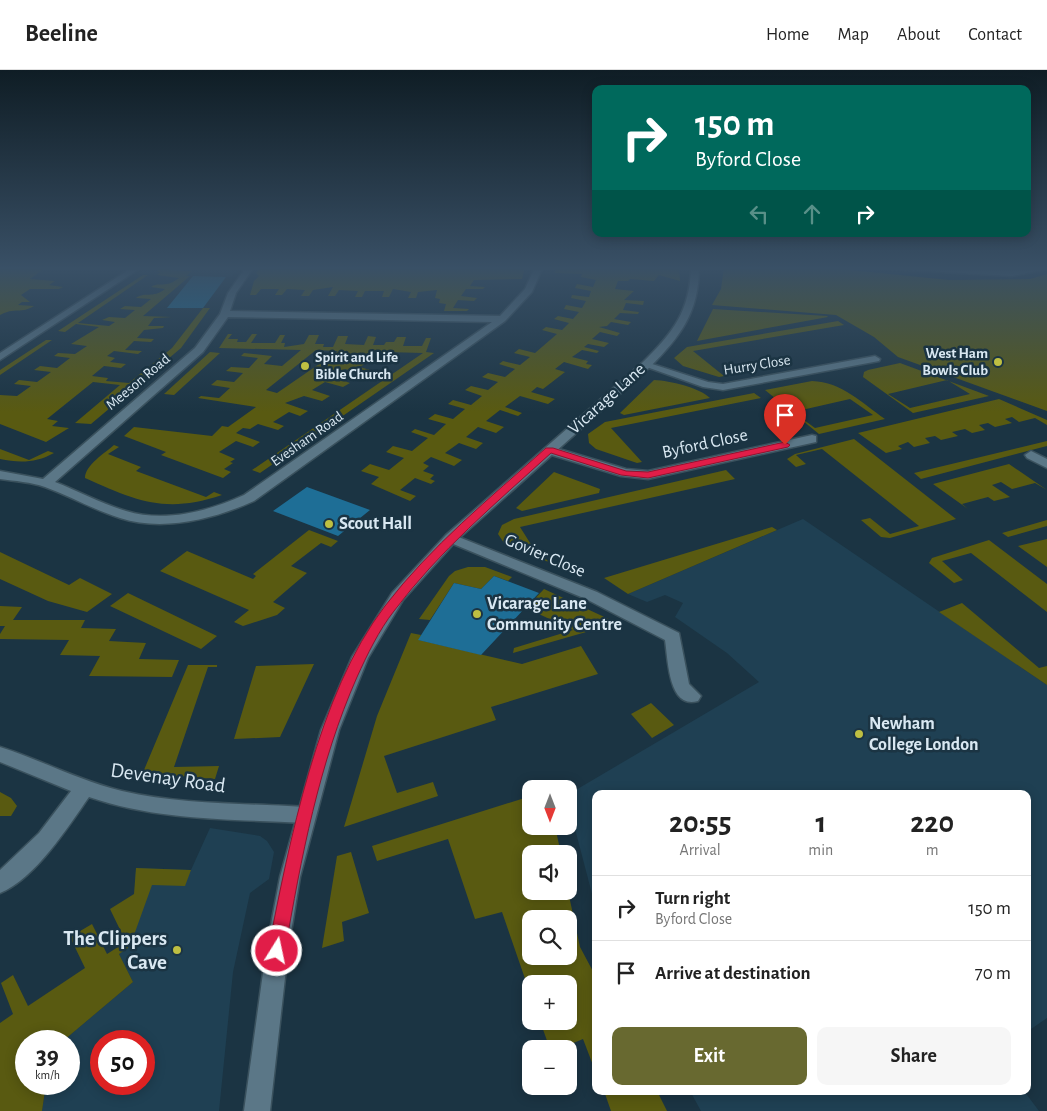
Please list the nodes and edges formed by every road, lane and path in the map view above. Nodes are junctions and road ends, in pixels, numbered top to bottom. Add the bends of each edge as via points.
1 (64, 316) edge
2 (224, 316) edge
3 (313, 316) edge
4 (505, 316) edge
5 (687, 316) edge
6 (502, 319) junction
7 (0, 357) edge
8 (875, 359) dead end
9 (646, 365) junction
10 (812, 439) dead end
11 (549, 450) junction
12 (1031, 455) dead end
13 (1047, 464) edge
14 (0, 475) edge
15 (46, 483) junction
16 (451, 538) junction
17 (692, 696) dead end
18 (0, 754) edge
19 (84, 788) junction
20 (306, 815) junction
21 (0, 883) edge
22 (257, 1111) edge

1 - 7 street
2 - 15 street, Meeson Road via 199,350
3 - 6 street
4 - 6 street, Evesham Road
5 - 9 street, Vicarage Lane
6 - 15 street, Evesham Road via 249,498 220,511 182,518 140,518 71,495
8 - 9 street, Hurry Close via 723,387
9 - 11 street, Vicarage Lane
10 - 11 street, Byford Close via 648,475 625,473
11 - 16 street, Vicarage Lane
12 - 13 street
14 - 15 street, Evesham Road
16 - 17 street, Govier Close via 561,582 673,637 681,687
16 - 20 street, Vicarage Lane via 397,596 360,657 330,730
18 - 19 street, Devenay Road
19 - 20 street, Devenay Road via 124,799 184,808
19 - 21 street via 51,836 25,864
20 - 22 street, Vicarage Lane via 290,877 277,951

